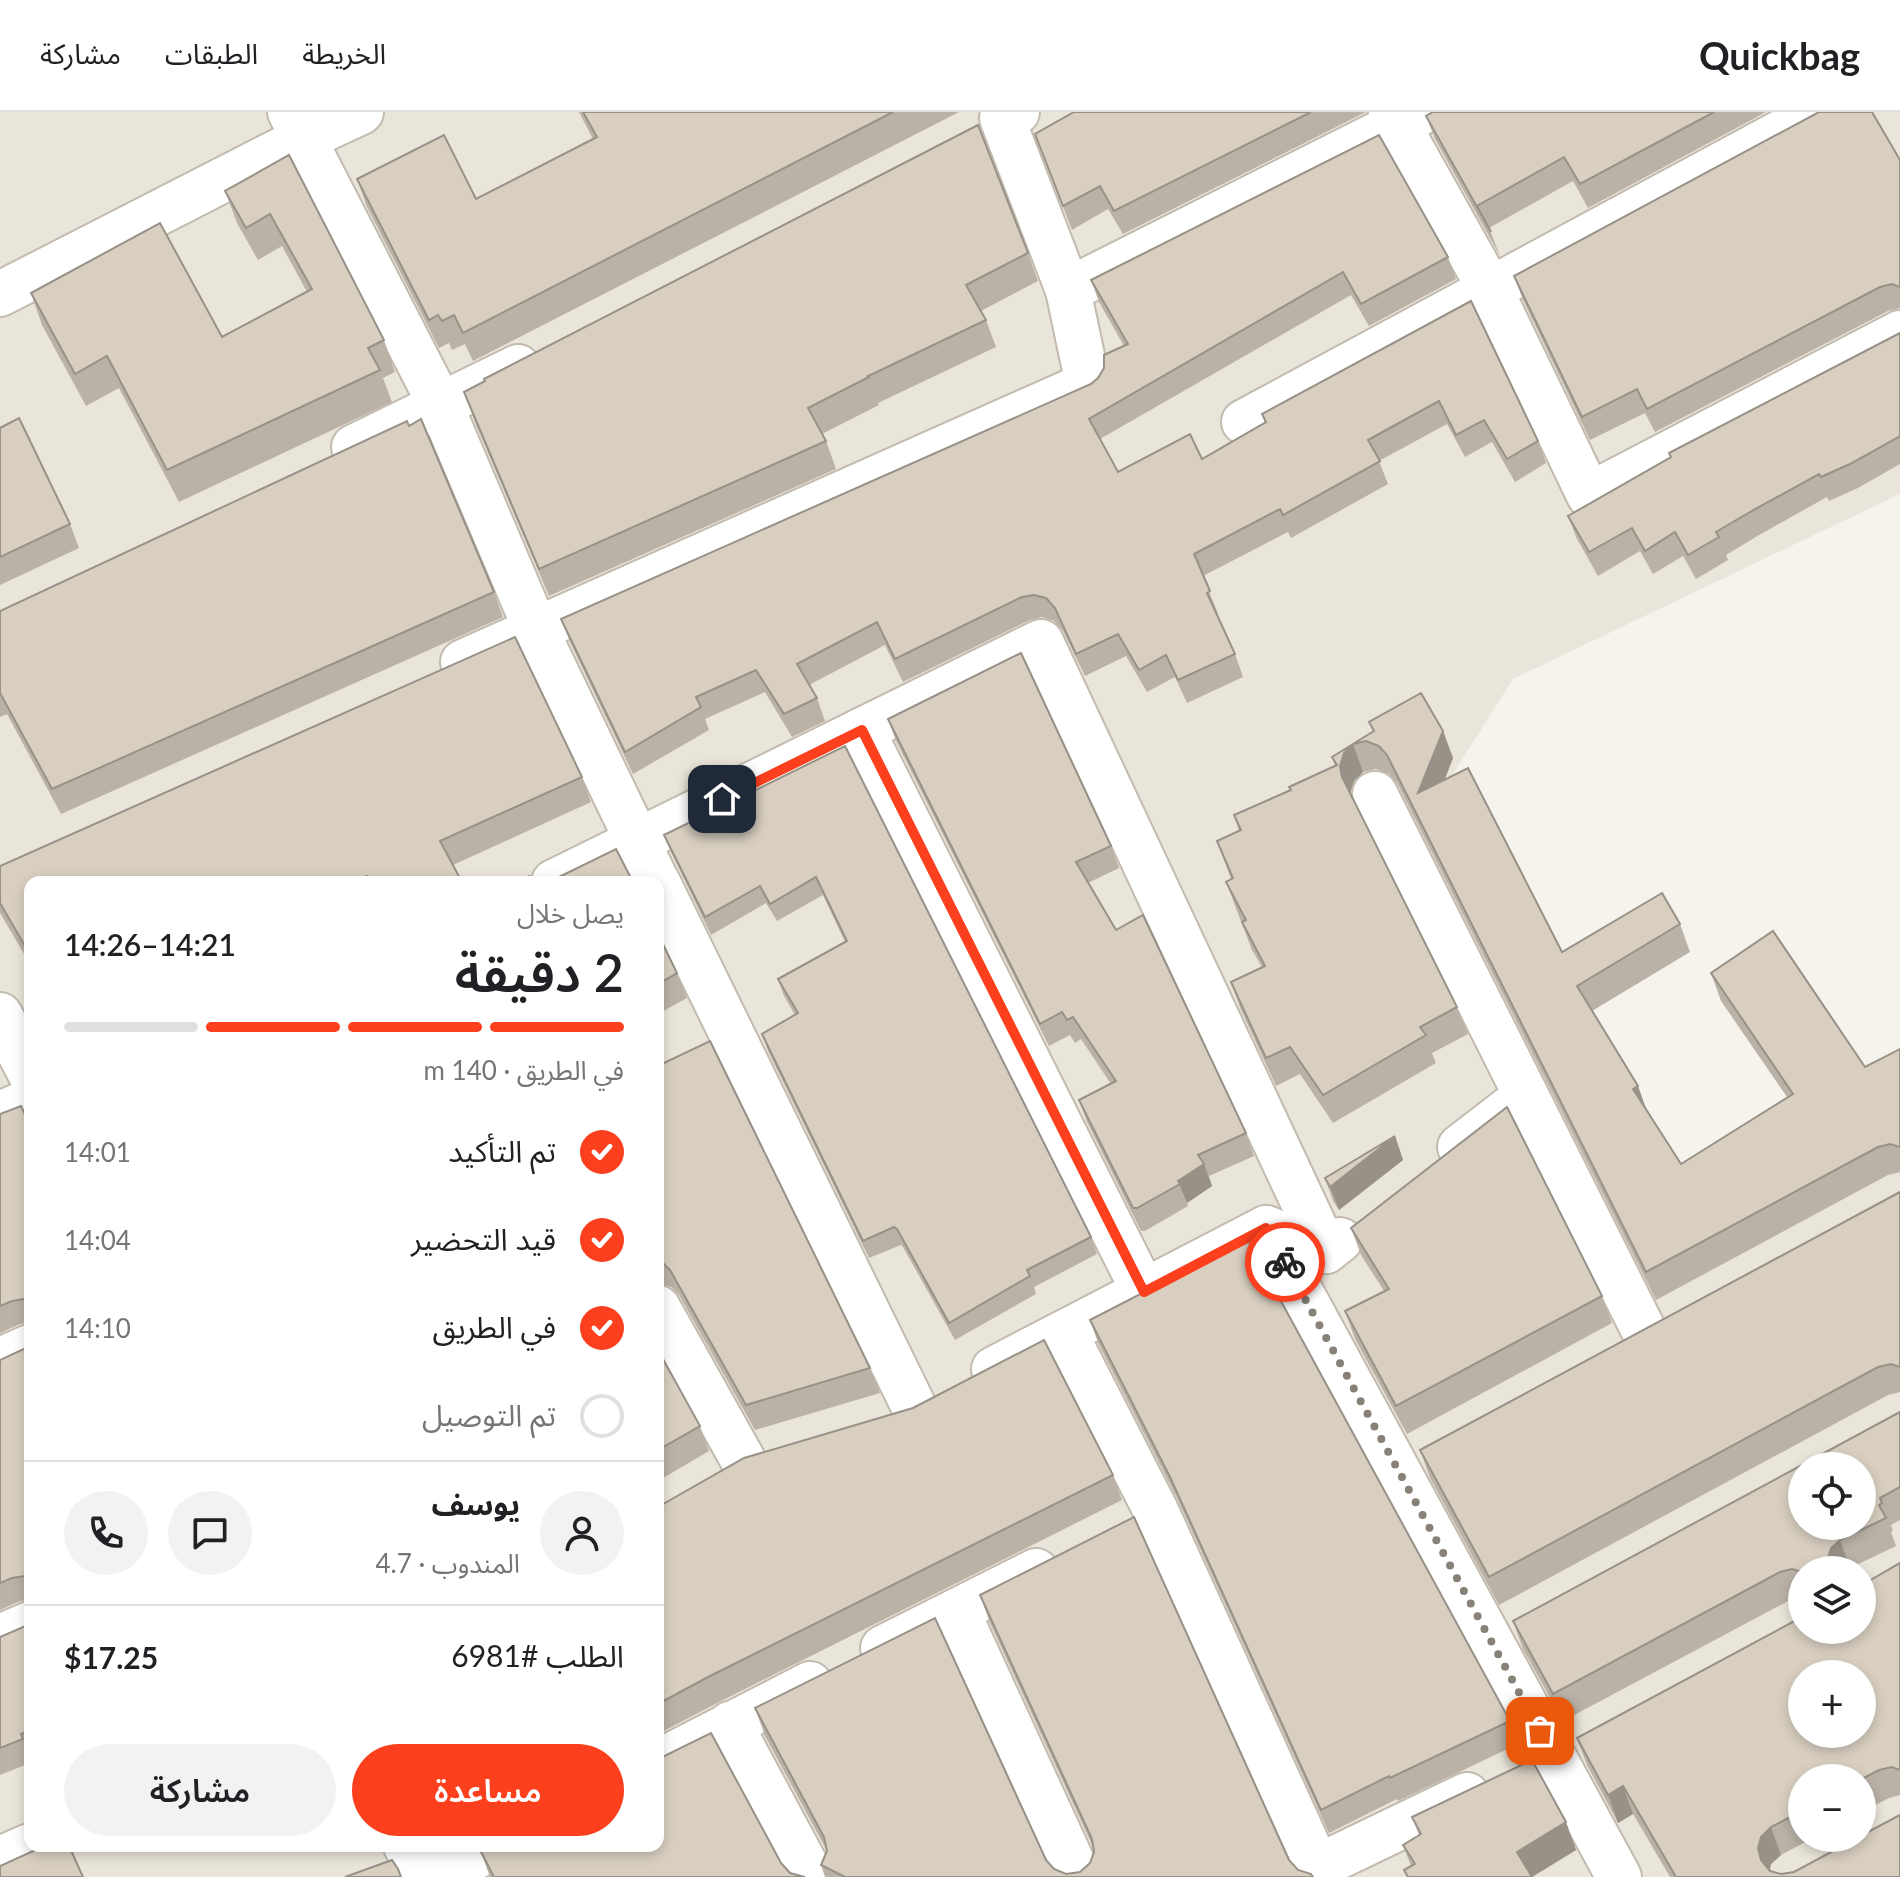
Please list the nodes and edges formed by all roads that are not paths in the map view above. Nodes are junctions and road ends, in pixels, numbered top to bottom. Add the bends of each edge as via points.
1 (361, 112) edge
2 (1819, 112) edge
3 (1006, 114) edge
4 (1404, 116) edge
5 (296, 126) edge
6 (960, 139) edge
7 (1490, 289) junction
8 (1068, 290) junction
9 (0, 294) edge
10 (1900, 333) edge
11 (553, 349) edge
12 (441, 406) junction
13 (1244, 422) dead end
14 (313, 466) edge
15 (536, 630) junction
16 (434, 675) edge
17 (862, 730) junction
18 (1375, 794) dead end
19 (637, 841) junction
20 (566, 876) edge
21 (655, 876) edge
22 (664, 894) edge
23 (0, 1015) edge
24 (24, 1061) edge
25 (1526, 1096) junction
26 (24, 1104) edge
27 (0, 1114) edge
28 (1426, 1173) edge
29 (1376, 1212) edge
30 (1266, 1228) junction
31 (1326, 1251) junction
32 (1144, 1292) junction
33 (1685, 1312) edge
34 (664, 1323) edge
35 (1065, 1333) junction
36 (1645, 1333) junction
37 (24, 1350) edge
38 (1604, 1355) edge
39 (0, 1360) edge
40 (915, 1409) junction
41 (872, 1422) edge
42 (786, 1447) edge
43 (1071, 1554) edge
44 (957, 1611) junction
45 (1530, 1616) edge
46 (24, 1627) edge
47 (0, 1637) edge
48 (1490, 1638) junction
49 (730, 1724) junction
50 (1566, 1747) junction
51 (664, 1759) edge
52 (24, 1849) edge
53 (410, 1852) edge
54 (485, 1852) edge
55 (0, 1859) edge
56 (1320, 1872) edge
57 (426, 1877) edge
58 (437, 1877) edge
59 (812, 1877) edge
60 (1079, 1877) edge
61 (1619, 1877) edge

1 - 5 street
2 - 7 street
3 - 6 street
3 - 8 street
4 - 7 street
4 - 8 street
5 - 9 street
5 - 12 street
7 - 10 street via 1589,495
7 - 13 street
8 - 15 street via 1088,384
11 - 12 street
12 - 14 street
12 - 15 street
15 - 16 street
15 - 19 street
17 - 19 street
17 - 31 street via 1041,642
17 - 32 street
18 - 25 street
19 - 20 street
19 - 21 street
22 - 40 street
23 - 24 street
25 - 28 street
25 - 36 street
26 - 27 street
29 - 31 street
30 - 31 street
30 - 32 street
30 - 48 street via 1412,1459
32 - 35 street
33 - 36 street
34 - 42 street via 725,1470
35 - 40 street
35 - 56 street via 1142,1518
36 - 38 street
37 - 39 street
40 - 41 street
43 - 44 street
44 - 49 street
44 - 60 street
45 - 48 street
46 - 47 street
48 - 50 street
49 - 51 street
49 - 59 street
50 - 56 street
50 - 61 street
52 - 55 street
53 - 57 street
54 - 58 street

